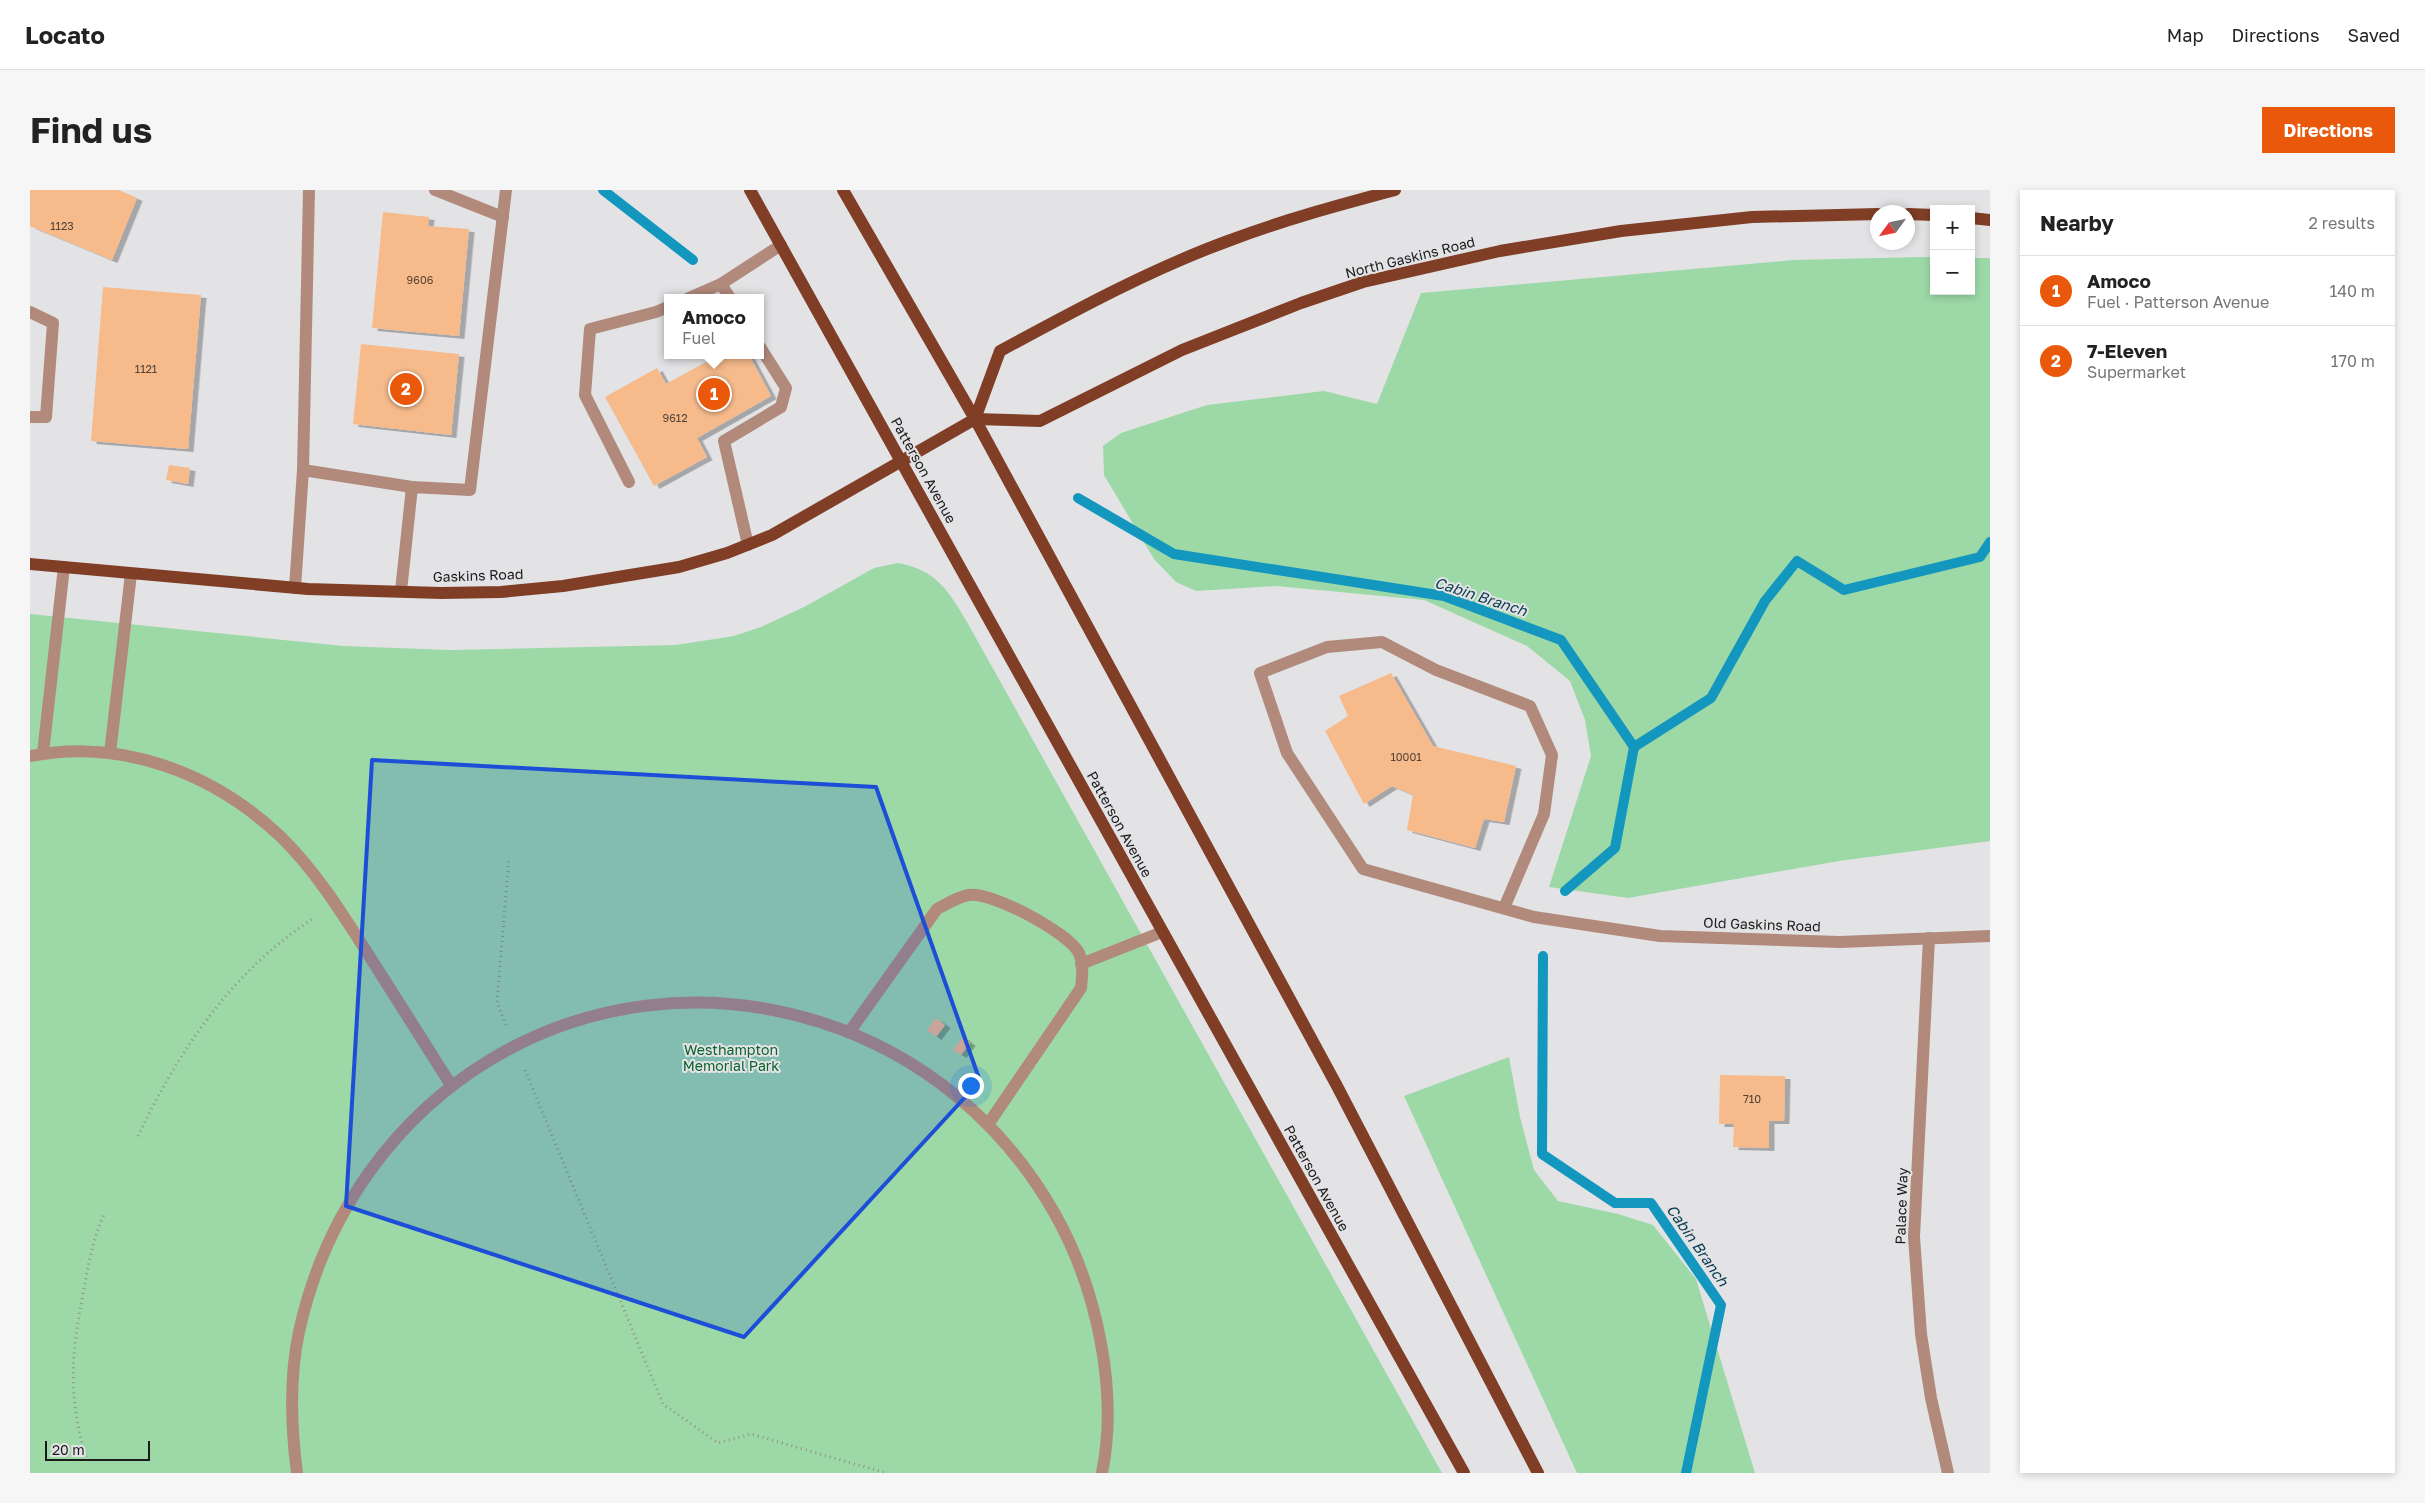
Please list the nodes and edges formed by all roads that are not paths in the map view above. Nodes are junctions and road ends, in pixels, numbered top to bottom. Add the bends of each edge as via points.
1 (309, 190) edge
2 (435, 190) edge
3 (506, 190) edge
4 (750, 190) edge
5 (843, 190) edge
6 (1395, 190) edge
7 (1870, 214) edge
8 (1915, 214) edge
9 (1930, 215) edge
10 (503, 218) junction
11 (1975, 218) edge
12 (1990, 220) edge
13 (781, 245) junction
14 (721, 284) junction
15 (698, 294) edge
16 (727, 294) edge
17 (664, 309) edge
18 (30, 312) edge
19 (764, 353) edge
20 (30, 416) edge
21 (975, 419) junction
22 (902, 461) junction
23 (303, 470) junction
24 (629, 482) dead end
25 (412, 487) junction
26 (748, 545) junction
27 (30, 564) edge
28 (64, 567) junction
29 (131, 574) junction
30 (294, 588) junction
31 (402, 591) junction
32 (43, 753) junction
33 (110, 753) junction
34 (30, 756) edge
35 (1504, 908) junction
36 (1162, 932) junction
37 (1990, 936) edge
38 (1929, 938) junction
39 (1081, 964) junction
40 (850, 1031) junction
41 (452, 1085) junction
42 (988, 1123) junction
43 (297, 1473) edge
44 (1102, 1473) edge
45 (1464, 1473) edge
46 (1538, 1473) edge
47 (1948, 1473) edge

1 - 23 street
2 - 10 street
3 - 10 street
4 - 13 main road, Patterson Avenue
5 - 21 main road
6 - 21 main road via 1320,210 1228,241 1094,300 1000,351
7 - 21 main road, North Gaskins Road via 1752,217 1621,231 1500,251 1423,268 1363,282 1301,303 1182,350 1040,421
8 - 9 main road
10 - 25 street via 470,490
11 - 12 main road
13 - 14 street
13 - 22 main road, Patterson Avenue
14 - 15 street
14 - 16 street
17 - 24 street via 590,329 585,395
18 - 20 street via 53,323 46,417
19 - 26 street via 786,388 780,407 724,441
21 - 22 main road
21 - 46 main road via 1337,1086
22 - 26 main road, Gaskins Road via 779,531
22 - 36 main road, Patterson Avenue
23 - 25 street
23 - 30 street
25 - 31 street
26 - 31 main road, Gaskins Road via 679,567 563,586 501,592
27 - 28 main road, Gaskins Road
28 - 29 main road, Gaskins Road
28 - 32 street
29 - 30 main road, Gaskins Road
29 - 33 street
30 - 31 main road, Gaskins Road
32 - 33 street
32 - 34 street
33 - 41 street via 135,756 180,771 234,798 280,837 336,904
35 - 35 street, Old Gaskins Road via 1363,869 1287,753 1260,673 1327,647 1382,642 1436,670 1530,706 1552,755 1544,814
35 - 38 street, Old Gaskins Road via 1534,916 1660,936 1840,942
36 - 39 street
36 - 45 main road, Patterson Avenue
37 - 38 street, Old Gaskins Road
38 - 47 street, Palace Way via 1914,1237 1916,1280 1931,1398
39 - 40 street via 1079,954 1069,940 1052,928 989,898 969,895 937,910
39 - 42 street via 1081,988
40 - 41 street via 793,1013 733,1003 673,1003 614,1011 556,1027 515,1046
40 - 42 street via 924,1070
41 - 43 street via 414,1118 380,1155 352,1196 329,1240 311,1287 298,1335 292,1385 292,1435
42 - 44 street via 1036,1179 1071,1243 1095,1312 1106,1384

